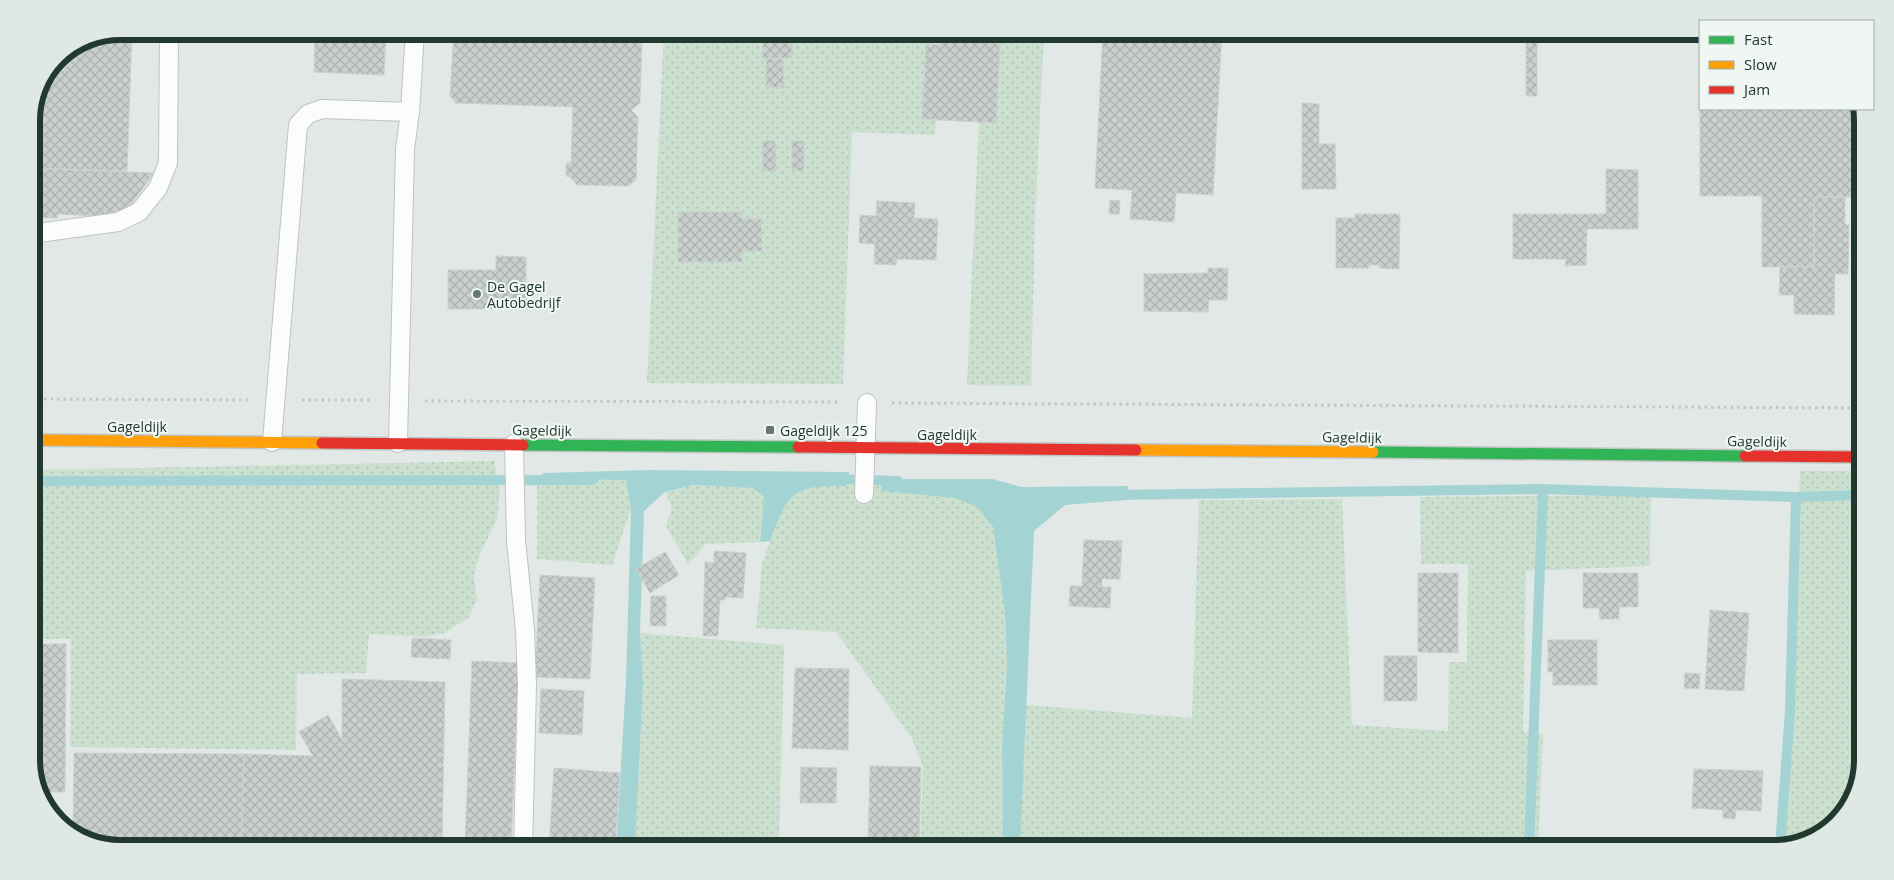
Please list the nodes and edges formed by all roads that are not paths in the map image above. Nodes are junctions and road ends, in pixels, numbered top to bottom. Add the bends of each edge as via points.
1 (169, 40) edge
2 (414, 40) edge
3 (410, 112) junction
4 (40, 233) edge
5 (867, 403) road end
6 (40, 440) edge
7 (272, 442) junction
8 (398, 443) junction
9 (514, 444) junction
10 (864, 448) junction
11 (1854, 457) edge
12 (864, 494) dead end
13 (524, 840) edge

1 - 4 lane via 168,163 158,188 139,212 118,222
2 - 3 lane
3 - 7 lane via 322,109 308,114 298,125
3 - 8 lane via 405,149
5 - 10 lane
6 - 7 street, Gageldijk
7 - 8 street, Gageldijk
8 - 9 street, Gageldijk
9 - 10 street, Gageldijk
9 - 13 lane via 516,540 527,684
10 - 11 street, Gageldijk
10 - 12 lane

